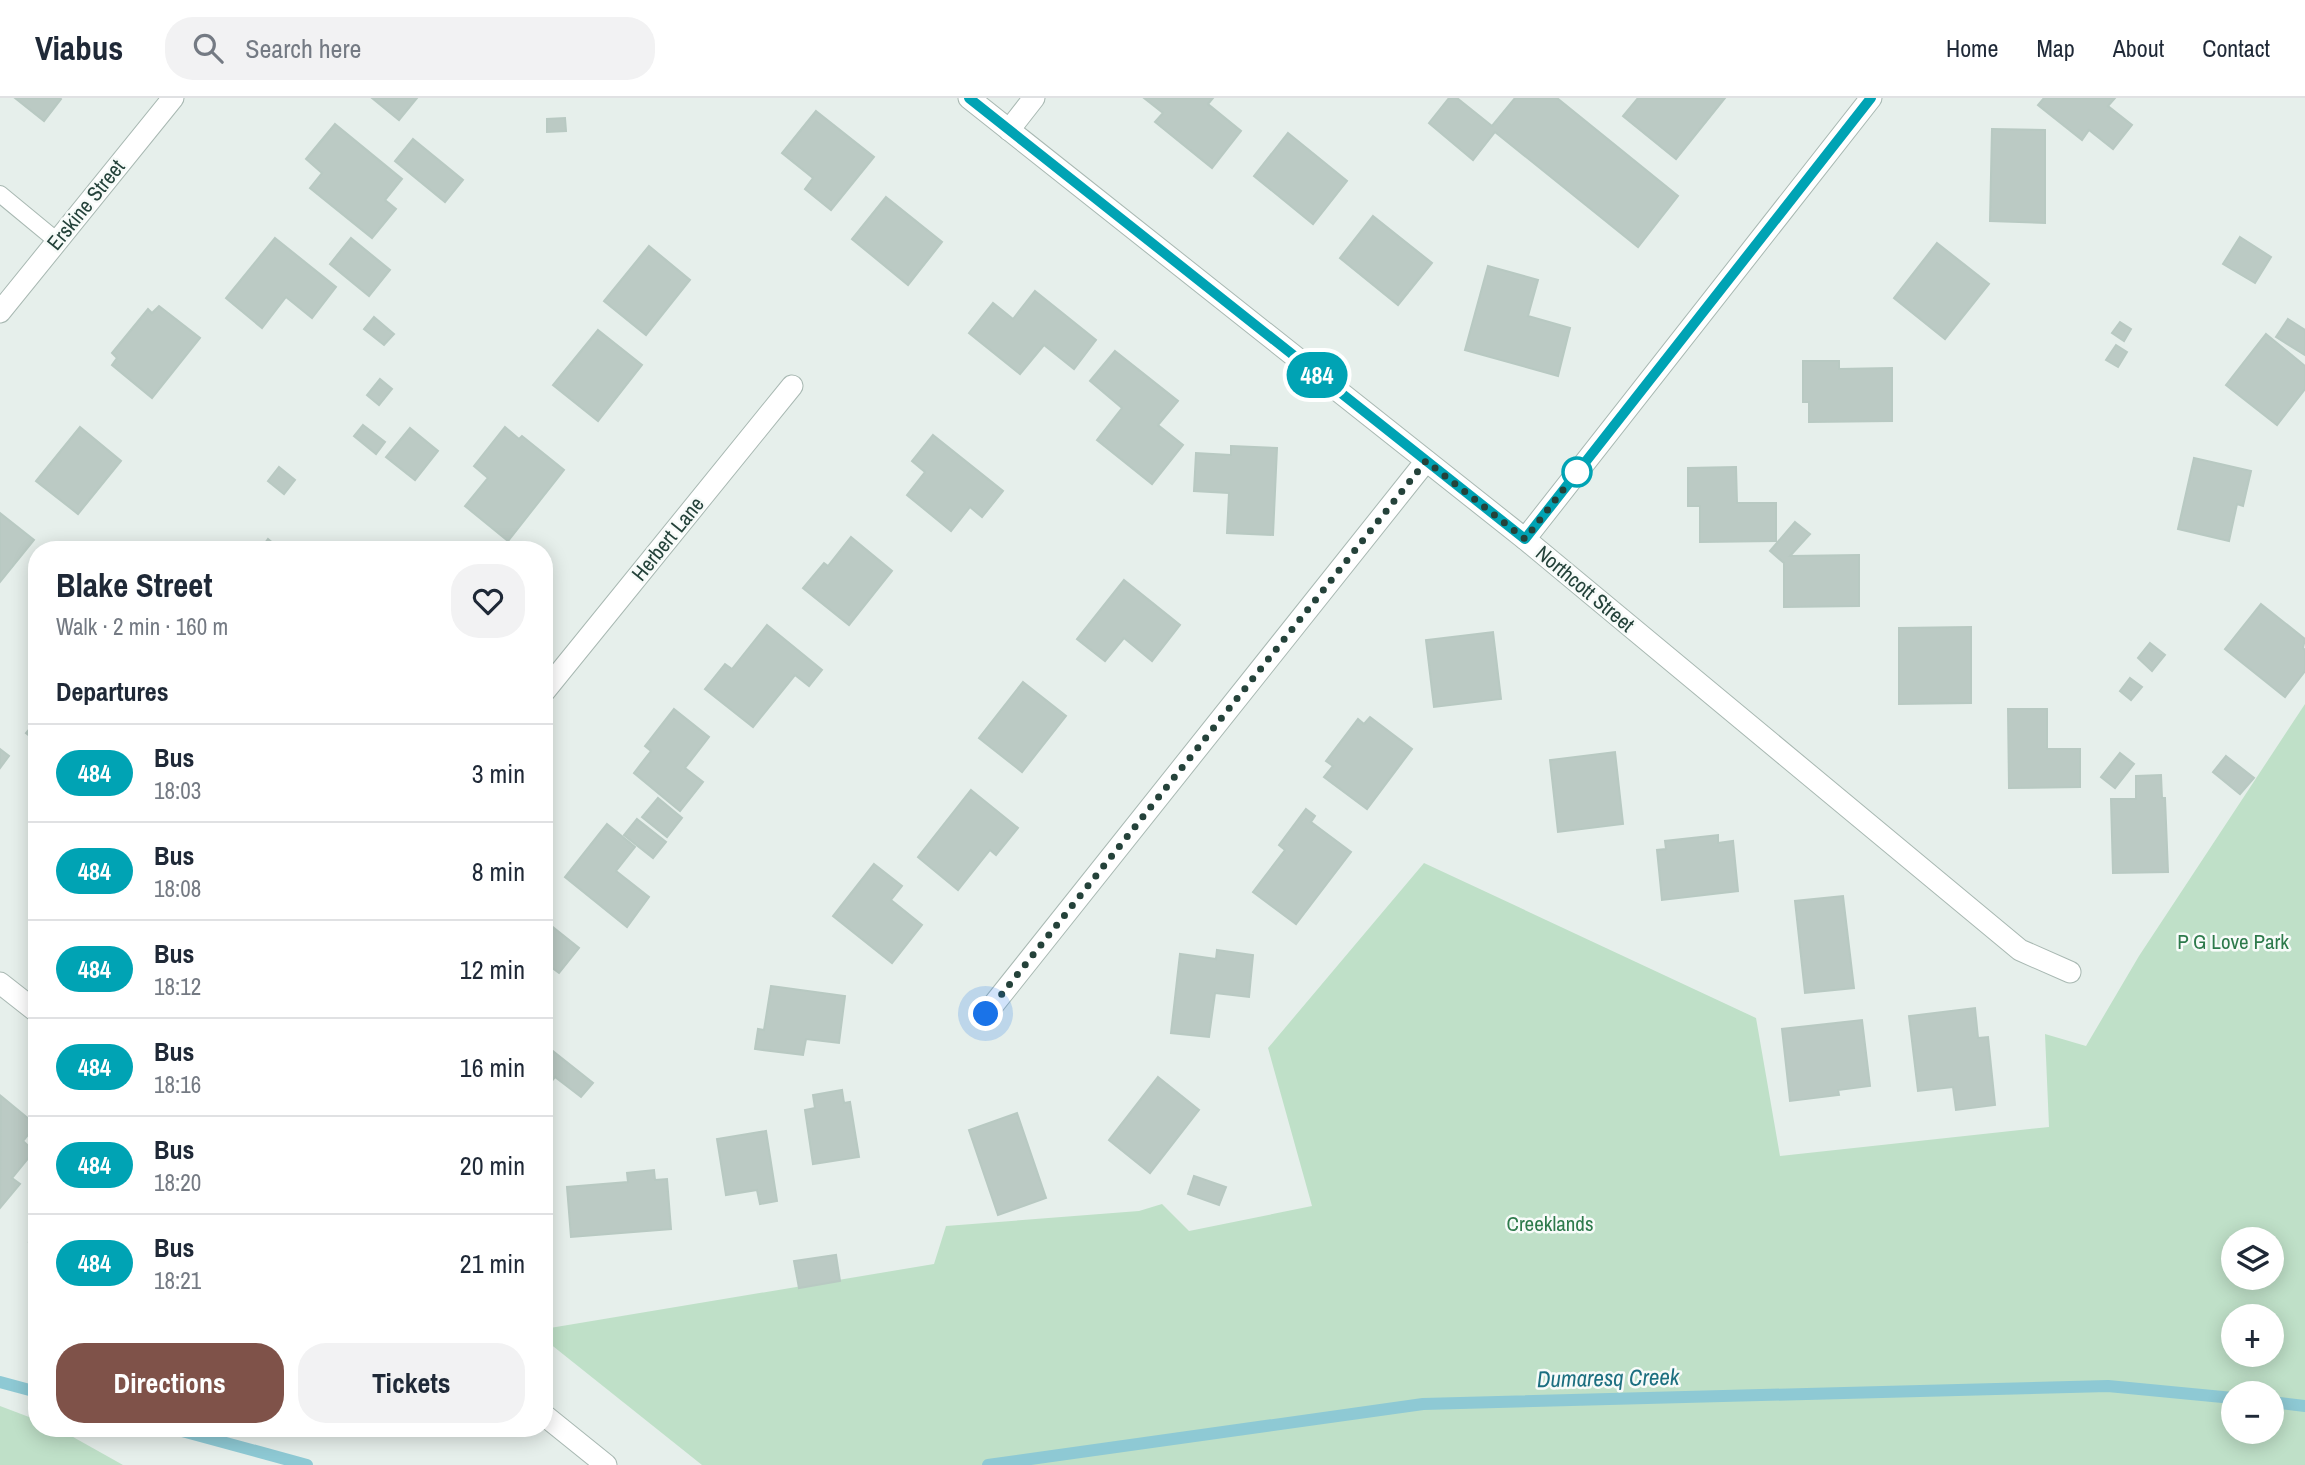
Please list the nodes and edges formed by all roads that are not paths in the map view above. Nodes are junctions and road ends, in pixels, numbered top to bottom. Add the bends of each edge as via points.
1 (173, 98) edge
2 (969, 98) edge
3 (1034, 98) edge
4 (1871, 98) edge
5 (1009, 130) junction
6 (0, 194) edge
7 (57, 242) junction
8 (0, 312) edge
9 (792, 386) dead end
10 (1426, 461) junction
11 (1525, 539) junction
12 (553, 681) edge
13 (2070, 972) dead end
14 (0, 983) edge
15 (28, 1005) edge
16 (986, 1014) dead end
17 (553, 1422) edge
18 (606, 1465) edge

1 - 7 street, Erskine Street
2 - 5 street, Northcott Street
3 - 5 street
4 - 11 street
5 - 10 street, Northcott Street
6 - 7 lane
7 - 8 street, Erskine Street
9 - 12 street, Herbert Lane
10 - 11 street, Northcott Street
10 - 16 street
11 - 13 street, Northcott Street via 2020,950
14 - 15 street
17 - 18 street

